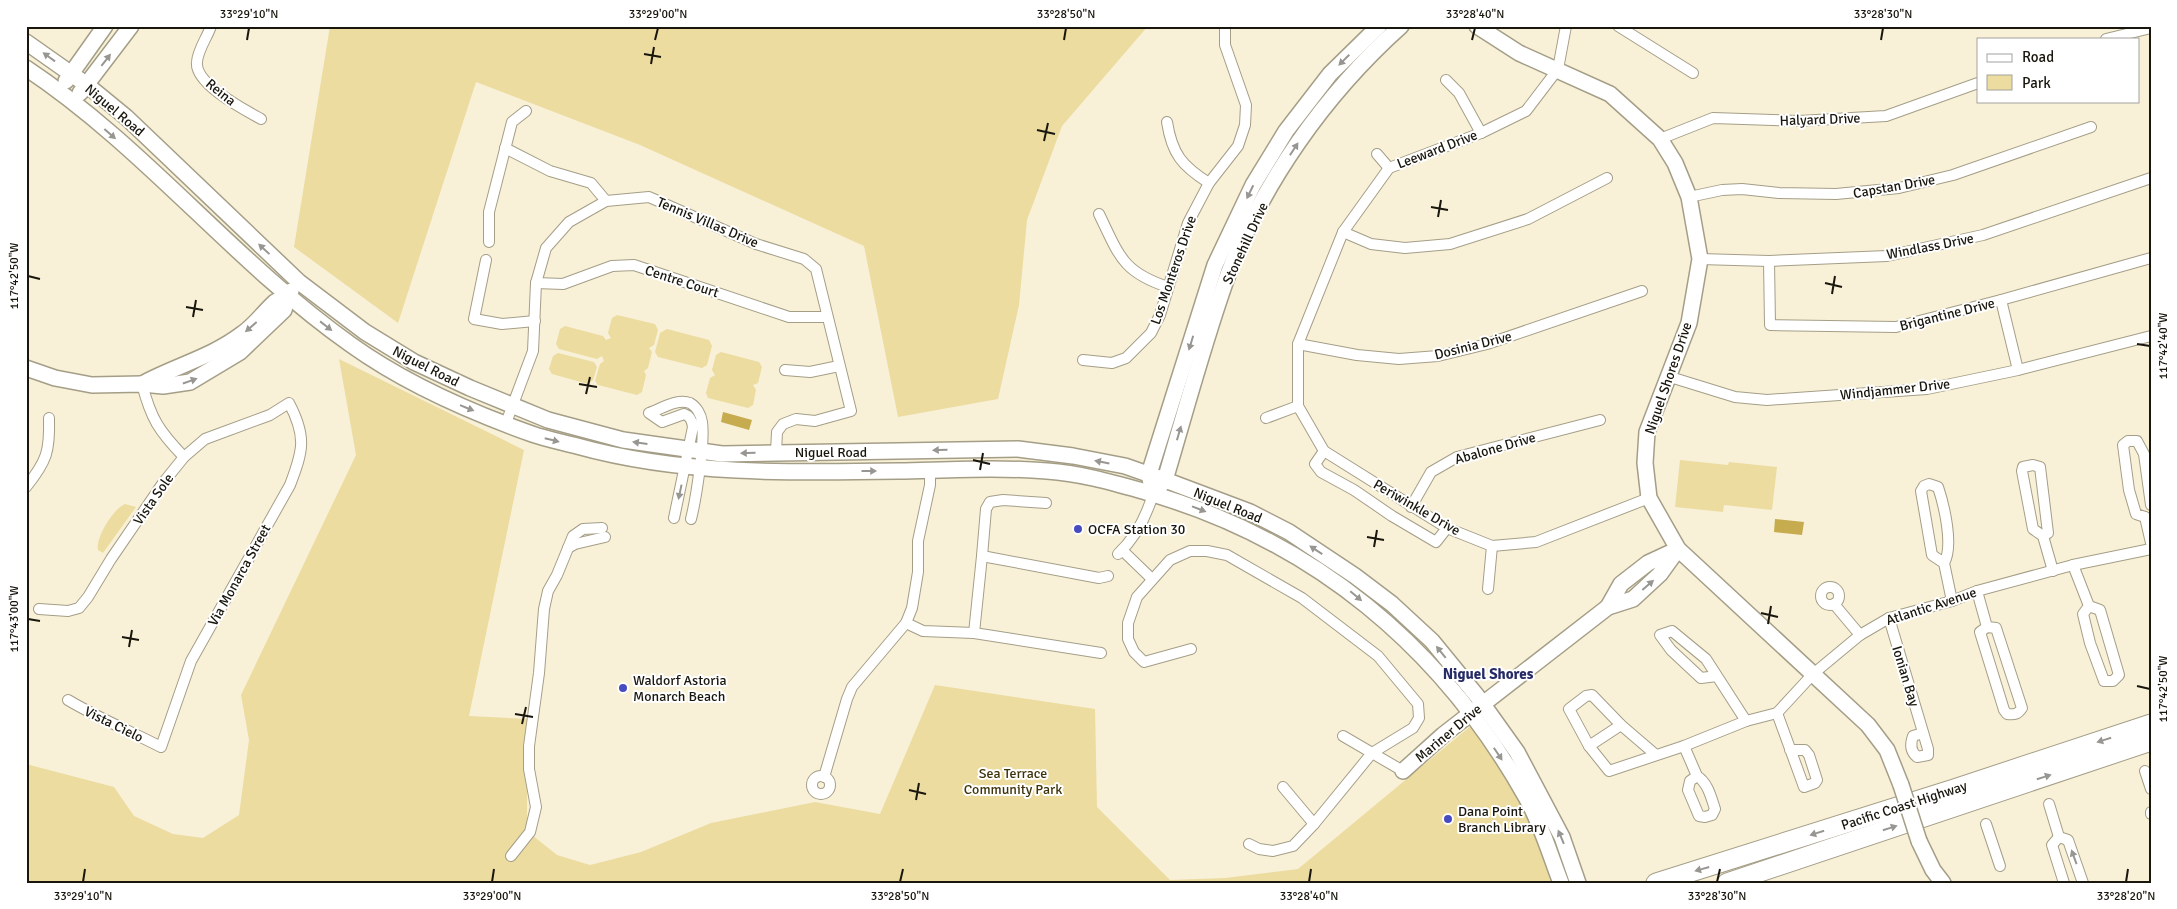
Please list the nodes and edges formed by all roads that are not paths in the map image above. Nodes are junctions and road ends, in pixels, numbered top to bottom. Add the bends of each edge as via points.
1 (105, 26) edge
2 (131, 26) edge
3 (211, 26) edge
4 (1225, 26) edge
5 (1379, 26) edge
6 (1401, 26) edge
7 (1566, 26) edge
8 (1618, 26) edge
9 (2151, 28) edge
10 (1482, 29) edge
11 (2110, 38) edge
12 (26, 42) edge
13 (26, 68) edge
14 (1558, 69) junction
15 (1693, 73) dead end
16 (71, 74) junction
17 (1446, 80) dead end
18 (1977, 84) edge
19 (86, 85) junction
20 (59, 90) junction
21 (74, 102) junction
22 (526, 111) dead end
23 (261, 119) dead end
24 (1167, 122) dead end
25 (2091, 127) dead end
26 (1481, 133) junction
27 (1660, 139) junction
28 (505, 148) junction
29 (1377, 154) dead end
30 (1389, 168) junction
31 (1608, 178) dead end
32 (2151, 178) edge
33 (1209, 183) junction
34 (1689, 197) junction
35 (606, 201) junction
36 (1099, 214) dead end
37 (1343, 232) junction
38 (489, 242) dead end
39 (2151, 258) edge
40 (1700, 259) junction
41 (486, 260) dead end
42 (1769, 262) junction
43 (299, 282) junction
44 (536, 283) junction
45 (1168, 287) junction
46 (1642, 291) dead end
47 (288, 296) junction
48 (2001, 300) junction
49 (827, 317) junction
50 (535, 322) junction
51 (2151, 336) edge
52 (1298, 344) junction
53 (1083, 360) dead end
54 (839, 366) junction
55 (26, 368) edge
56 (785, 370) dead end
57 (2018, 370) junction
58 (1667, 376) junction
59 (142, 384) junction
60 (289, 403) joint
61 (512, 406) junction
62 (1298, 406) junction
63 (50, 418) dead end
64 (1266, 418) dead end
65 (1600, 420) dead end
66 (506, 423) junction
67 (694, 450) junction
68 (1324, 451) junction
69 (776, 452) junction
70 (184, 456) junction
71 (692, 468) junction
72 (930, 469) junction
73 (1149, 474) junction
74 (1166, 480) junction
75 (26, 487) edge
76 (1153, 494) junction
77 (1649, 498) junction
78 (1046, 503) dead end
79 (2151, 504) edge
80 (1411, 507) junction
81 (2148, 515) edge
82 (674, 518) dead end
83 (691, 519) dead end
84 (1447, 528) junction
85 (604, 532) dead end
86 (2043, 536) junction
87 (2151, 543) edge
88 (1492, 546) junction
89 (1678, 549) junction
90 (2151, 549) edge
91 (982, 556) junction
92 (1944, 563) junction
93 (2073, 565) junction
94 (2053, 571) junction
95 (1108, 576) dead end
96 (1152, 579) junction
97 (1488, 589) dead end
98 (1978, 591) junction
99 (1952, 601) junction
100 (1834, 604) dead end
101 (2090, 606) junction
102 (39, 609) dead end
103 (1889, 618) junction
104 (906, 623) junction
105 (1987, 627) junction
106 (974, 633) junction
107 (1860, 635) junction
108 (1191, 649) dead end
109 (1101, 653) dead end
110 (1813, 674) junction
111 (1717, 676) junction
112 (68, 700) dead end
113 (1483, 704) junction
114 (1777, 713) junction
115 (1471, 714) junction
116 (1746, 721) junction
117 (2151, 724) edge
118 (1621, 725) junction
119 (1923, 733) dead end
120 (1343, 736) dead end
121 (2151, 741) edge
122 (1589, 746) junction
123 (1684, 746) junction
124 (161, 747) joint
125 (1790, 750) dead end
126 (1372, 753) junction
127 (1656, 755) junction
128 (1403, 771) joint
129 (2145, 771) dead end
130 (1697, 776) dead end
131 (824, 777) dead end
132 (1283, 787) dead end
133 (2151, 789) edge
134 (2049, 804) dead end
135 (1314, 824) junction
136 (1986, 824) dead end
137 (2058, 837) junction
138 (1249, 844) dead end
139 (511, 856) dead end
140 (2000, 866) dead end
141 (1562, 883) edge
142 (1578, 883) edge
143 (1656, 883) edge
144 (1727, 883) edge
145 (1943, 883) edge
146 (2064, 883) edge
147 (2083, 883) edge

1 - 16 main road
19 -> 2 main road
3 - 23 street, Reina via 196,64 200,73 206,82 235,104
4 - 33 street, Los Monteros Drive via 1225,45 1246,105 1244,125 1238,146
5 -> 73 main road, Stonehill Drive via 1330,74 1286,131 1253,185 1215,265
74 -> 6 main road, Stonehill Drive via 1227,279 1254,217 1295,147 1352,75
7 - 14 street, Leeward Drive
8 - 15 street
9 - 11 street
10 - 14 main road, Niguel Shores Drive via 1518,53
16 -> 12 main road, Niguel Road
13 - 20 main road, Niguel Road
14 - 26 street, Leeward Drive via 1526,111
14 - 27 main road, Niguel Shores Drive via 1610,94
16 - 19 main road, Niguel Road
16 - 20 main road
17 - 26 street via 1459,93
18 - 27 street, Halyard Drive via 1886,116 1799,121 1713,118
19 - 21 main road
43 -> 19 main road, Niguel Road via 126,117
20 - 21 main road, Niguel Road
21 -> 47 main road, Niguel Road via 152,169
22 - 28 street via 512,122
24 - 33 street via 1177,156 1189,170
25 - 34 street, Capstan Drive via 1953,175 1899,188 1836,194 1742,189
26 - 30 street, Leeward Drive
27 - 34 main road, Niguel Shores Drive via 1675,163
28 - 35 street via 550,171 590,183
28 - 38 street via 489,212
29 - 30 street
30 - 37 street, Leeward Drive
31 - 37 street via 1528,219 1450,244 1405,248 1371,244
32 - 42 street, Windlass Drive via 1983,236 1887,256
33 - 45 street, Los Monteros Drive via 1188,223
34 - 40 main road, Niguel Shores Drive
35 - 44 street, Tennis Villas Drive via 569,222 546,248
35 - 49 street, Tennis Villas Drive via 649,196 756,244 804,260 816,269
36 - 45 street via 1129,268 1146,280
37 - 52 street, Leeward Drive
39 - 48 street, Brigantine Drive
40 - 42 street, Windlass Drive
40 - 58 main road, Niguel Shores Drive via 1689,322
41 - 50 street via 474,319 502,324
42 - 48 street, Brigantine Drive via 1770,325 1896,328
43 - 47 main road
43 - 61 main road, Niguel Road via 365,332 414,362
44 - 49 street, Centre Court via 563,284 612,266 634,265 789,317
44 - 50 street, Tennis Villas Drive
45 - 53 street, Los Monteros Drive via 1160,316 1151,333 1126,358 1112,363
46 - 52 street, Dosinia Drive via 1487,344 1438,356 1399,359
47 - 59 main road via 276,301 217,359
47 -> 66 main road, Niguel Road via 370,358 429,391
48 - 57 street
49 - 54 street, Tennis Villas Drive
50 - 61 street, Tennis Villas Drive via 533,351
51 - 57 street, Windjammer Drive
52 - 62 street, Leeward Drive
54 - 56 street via 810,372
54 - 69 street, Tennis Villas Drive via 851,412 815,421 796,419 782,424 777,432
55 - 59 main road via 92,385
57 - 58 street, Windjammer Drive via 1927,388 1767,400 1735,397
58 - 77 main road, Niguel Shores Drive via 1647,432 1645,463
59 - 70 street via 150,412 163,436
60 - 70 street, Vista Sole via 270,415 205,439
60 - 124 street, Via Monarca Street via 300,423 299,461 290,485 191,661
61 - 66 street, Tennis Villas Drive
67 -> 61 main road, Niguel Road via 623,440 548,420
62 - 64 street
62 - 68 street, Periwinkle Drive
63 - 75 street via 48,451 42,468
65 - 80 street, Abalone Drive via 1457,457 1431,472
66 -> 71 main road, Niguel Road via 534,435 608,455
67 - 67 street via 702,424 700,415 691,404 679,402 649,413 662,422 679,414 689,416
69 -> 67 main road, Niguel Road via 722,454
67 - 71 street
68 - 80 street, Periwinkle Drive
68 - 84 street via 1316,464 1321,472 1436,542
73 -> 69 main road, Niguel Road via 1073,456 1018,449
70 - 102 street, Vista Sole via 79,608 68,611
71 -> 72 main road, Niguel Road
71 -> 82 street
71 - 83 street
72 - 76 main road, Niguel Road via 1050,471
72 - 104 street via 930,485 918,541 917,586
73 - 74 main road, Niguel Road
73 - 76 main road, Stonehill Drive
74 - 76 main road, Stonehill Drive
113 -> 74 main road, Niguel Road via 1432,640 1355,576 1289,532 1250,512
76 - 96 street, Stonehill Drive via 1138,531 1120,552
76 -> 115 main road, Niguel Road via 1198,508 1245,529 1283,548 1346,588 1427,660
77 - 88 street, Periwinkle Drive via 1536,542
77 - 89 main road, Niguel Shores Drive
78 - 91 street via 990,502 985,514
79 - 81 street via 2144,454 2137,441 2128,441 2124,445 2129,490 2136,514
80 - 84 street, Periwinkle Drive
81 - 87 street
84 - 88 street, Periwinkle Drive
85 - 139 street via 568,548 548,591 528,746 536,807 530,832
86 - 86 street via 2033,529 2022,472 2023,467 2029,465 2040,467 2048,533
86 - 94 street
88 - 97 street
89 - 110 main road, Niguel Shores Drive
89 - 113 main road, Mariner Drive via 1660,574 1633,599 1608,607
90 - 93 street, Atlantic Avenue
91 - 95 street via 1099,578
91 - 106 street
92 - 92 street via 1932,554 1928,534 1921,491 1929,484 1938,487 1943,502 1949,548
92 - 99 street
93 - 94 street, Atlantic Avenue
93 - 101 street
94 - 98 street, Atlantic Avenue
96 - 108 street via 1137,597 1128,622 1128,639 1134,652 1144,662
96 - 126 street via 1170,560 1190,551 1227,554 1302,598 1378,656 1418,704 1419,718 1406,734
98 - 99 street, Atlantic Avenue
98 - 105 street
99 - 103 street, Atlantic Avenue
100 - 107 street
101 - 101 street via 2082,614 2090,643 2104,681 2113,681 2119,675 2100,610
103 - 107 street, Atlantic Avenue
103 - 119 street, Ionian Bay
104 - 106 street via 923,631
104 - 131 street via 852,687
105 - 105 street via 1996,628 2022,708 2013,715 2004,710 1980,632
106 - 109 street
107 - 110 street, Atlantic Avenue
110 - 114 street, Atlantic Avenue
110 - 145 main road, Niguel Shores Drive, bridge via 1868,725 1887,750 1919,840
111 - 111 street via 1706,659 1672,631 1660,635 1701,678
111 - 116 street
112 - 124 street, Vista Cielo
113 - 115 main road, Mariner Drive
142 -> 113 main road, Niguel Road via 1562,837 1540,794 1517,752
114 - 116 street
114 - 125 street
115 - 128 main road, Mariner Drive
115 -> 141 main road, Niguel Road via 1528,800
116 - 123 street
117 -> 143 highway, Pacific Coast Highway
118 - 122 street
118 - 122 street via 1588,695 1569,709
118 - 127 street
120 - 126 street, Mariner Drive
144 -> 121 highway, Pacific Coast Highway
122 - 127 street via 1609,771
123 - 127 street
123 - 130 street
126 - 128 street, Mariner Drive
126 - 135 street
129 - 133 street
132 - 135 street
134 - 137 street
135 - 138 street via 1293,846 1273,851
136 - 140 street
137 - 146 street via 2052,845
147 -> 137 street via 2068,840

